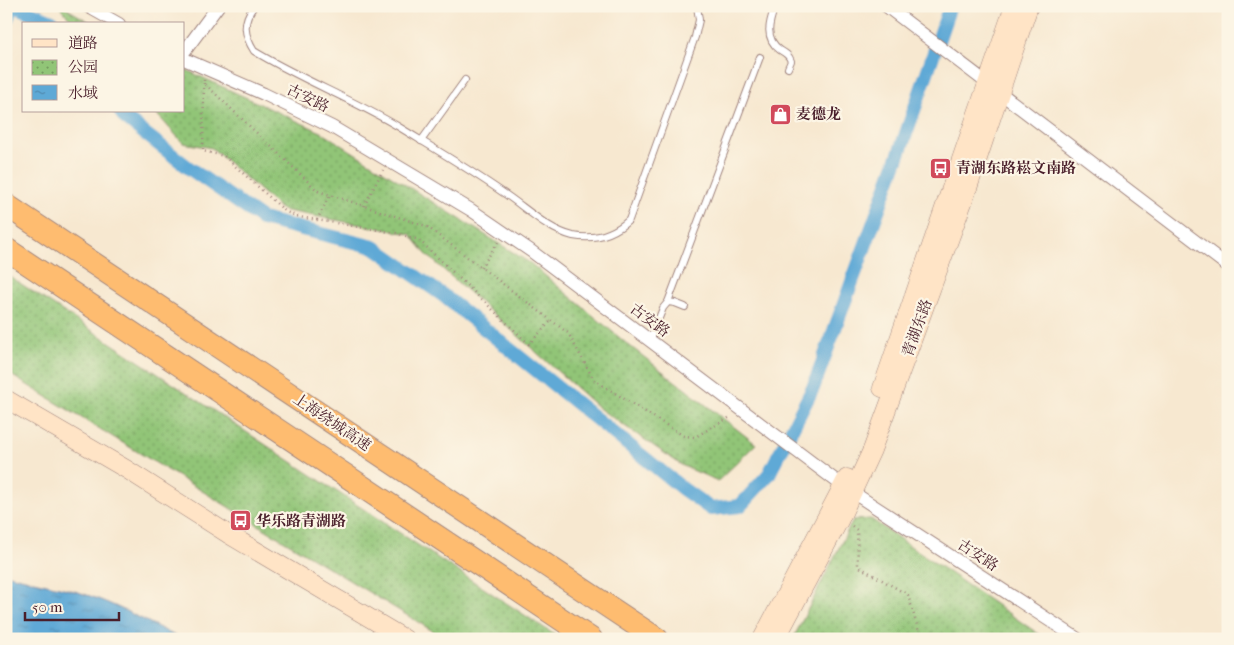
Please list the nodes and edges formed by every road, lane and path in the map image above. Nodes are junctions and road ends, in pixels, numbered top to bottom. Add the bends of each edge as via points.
1 (87, 6) edge
2 (218, 6) edge
3 (254, 6) edge
4 (696, 6) edge
5 (775, 6) edge
6 (886, 6) edge
7 (1014, 6) edge
8 (1029, 6) edge
9 (115, 22) edge
10 (185, 51) edge
11 (760, 57) dead end
12 (185, 59) edge
13 (788, 68) dead end
14 (207, 69) junction
15 (465, 80) dead end
16 (204, 83) junction
17 (993, 87) junction
18 (421, 141) junction
19 (388, 160) junction
20 (330, 195) junction
21 (6, 206) edge
22 (364, 206) junction
23 (317, 220) junction
24 (505, 233) junction
25 (6, 249) edge
26 (1228, 266) edge
27 (481, 268) junction
28 (668, 302) junction
29 (685, 307) dead end
30 (551, 321) junction
31 (650, 340) junction
32 (6, 399) edge
33 (742, 410) junction
34 (848, 489) junction
35 (840, 519) junction
36 (405, 639) edge
37 (591, 639) edge
38 (657, 639) edge
39 (762, 639) edge
40 (776, 639) edge
41 (920, 639) edge
42 (1078, 639) edge

1 - 9 street
2 - 10 street
3 - 18 lane via 246,24 246,40 254,51
4 - 18 lane via 699,20 695,37 629,220 606,236 572,236 556,228
5 - 13 lane via 768,32 774,45 790,56
6 - 17 street
7 - 17 main road, 青湖东路
8 - 17 main road, 青湖东路
11 - 28 lane
12 - 14 street, 古安路
14 - 16 path
14 - 19 street, 古安路 via 323,123
15 - 18 lane
16 - 20 path via 318,191
16 - 23 path via 203,151 224,156 286,212
17 - 26 street
17 - 34 main road, 青湖东路
19 - 22 path
19 - 24 street, 古安路
20 - 22 path
20 - 23 path
21 - 38 highway, 上海绕城高速
22 - 27 path via 426,226
23 - 30 path via 419,240 529,344
24 - 27 path
24 - 31 street, 古安路
25 - 37 highway
27 - 30 path
28 - 29 lane
28 - 31 lane
30 - 33 path via 568,333 594,380 684,436 695,437
31 - 33 street, 古安路
32 - 36 main road via 126,468 228,534
33 - 34 street, 古安路
34 - 35 main road, 青湖东路
34 - 39 main road, 青湖东路
34 - 42 street, 古安路
35 - 40 main road, 青湖东路
35 - 41 path via 857,530 858,566 908,595

